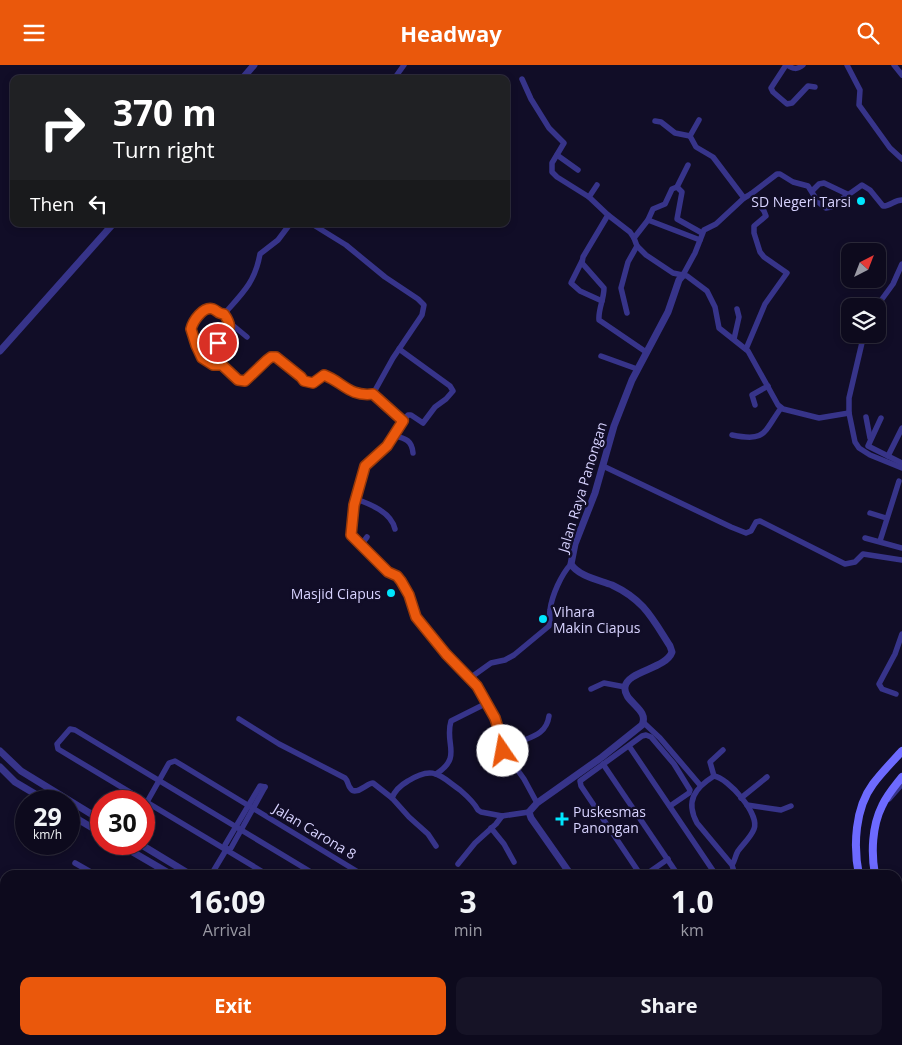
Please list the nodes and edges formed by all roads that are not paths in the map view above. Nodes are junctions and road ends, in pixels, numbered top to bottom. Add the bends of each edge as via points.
1 (254, 65) edge
2 (787, 65) edge
3 (803, 65) edge
4 (847, 65) edge
5 (894, 65) edge
6 (245, 75) edge
7 (902, 75) edge
8 (522, 79) dead end
9 (815, 87) dead end
10 (699, 120) dead end
11 (655, 121) dead end
12 (690, 136) junction
13 (557, 155) junction
14 (902, 159) edge
15 (688, 165) dead end
16 (578, 170) dead end
17 (597, 185) dead end
18 (677, 187) junction
19 (812, 191) junction
20 (847, 194) junction
21 (751, 195) junction
22 (589, 197) junction
23 (744, 198) junction
24 (902, 200) edge
25 (608, 215) junction
26 (648, 221) junction
27 (110, 227) edge
28 (288, 227) edge
29 (317, 227) edge
30 (702, 233) junction
31 (634, 238) junction
32 (700, 240) junction
33 (637, 246) junction
34 (582, 261) junction
35 (902, 264) edge
36 (683, 275) junction
37 (882, 298) edge
38 (602, 301) junction
39 (737, 309) dead end
40 (627, 313) dead end
41 (224, 314) junction
42 (230, 325) junction
43 (247, 337) dead end
44 (734, 339) junction
45 (862, 343) edge
46 (400, 349) junction
47 (746, 349) junction
48 (0, 351) edge
49 (646, 352) junction
50 (228, 356) dead end
51 (601, 356) dead end
52 (637, 369) junction
53 (768, 387) junction
54 (373, 394) junction
55 (754, 405) dead end
56 (781, 408) junction
57 (849, 413) junction
58 (866, 417) dead end
59 (881, 418) dead end
60 (403, 421) junction
61 (902, 429) edge
62 (732, 435) dead end
63 (394, 436) junction
64 (870, 438) junction
65 (413, 453) dead end
66 (888, 456) junction
67 (902, 463) edge
68 (603, 466) junction
69 (902, 468) edge
70 (890, 479) dead end
71 (900, 482) edge
72 (356, 499) junction
73 (870, 513) dead end
74 (886, 517) junction
75 (394, 529) dead end
76 (367, 537) dead end
77 (865, 537) dead end
78 (880, 541) junction
79 (361, 545) junction
80 (902, 548) edge
81 (902, 560) edge
82 (571, 563) junction
83 (902, 634) edge
84 (470, 678) junction
85 (625, 687) junction
86 (591, 689) dead end
87 (896, 694) dead end
88 (487, 703) junction
89 (549, 716) dead end
90 (240, 719) dead end
91 (644, 723) junction
92 (628, 745) junction
93 (502, 748) junction
94 (723, 750) dead end
95 (0, 751) edge
96 (902, 751) edge
97 (492, 759) dead end
98 (603, 764) junction
99 (0, 767) edge
100 (436, 774) junction
101 (714, 776) junction
102 (767, 777) dead end
103 (902, 777) edge
104 (159, 780) junction
105 (902, 784) edge
106 (700, 785) junction
107 (28, 790) edge
108 (127, 790) edge
109 (154, 790) edge
110 (271, 790) dead end
111 (392, 798) junction
112 (741, 798) junction
113 (884, 801) junction
114 (537, 803) junction
115 (747, 805) junction
116 (670, 806) junction
117 (791, 806) dead end
118 (155, 807) edge
119 (251, 807) junction
120 (529, 811) junction
121 (90, 813) edge
122 (502, 816) junction
123 (238, 828) junction
124 (491, 828) junction
125 (436, 846) dead end
126 (226, 850) junction
127 (155, 853) edge
128 (138, 855) edge
129 (668, 859) junction
130 (514, 862) dead end
131 (75, 863) dead end
132 (458, 864) dead end
133 (732, 865) junction
134 (87, 870) edge
135 (163, 870) edge
136 (183, 870) edge
137 (214, 870) edge
138 (260, 870) edge
139 (308, 870) edge
140 (353, 870) edge
141 (567, 870) edge
142 (637, 870) edge
143 (652, 870) edge
144 (675, 870) edge
145 (713, 870) edge
146 (733, 870) edge
147 (858, 870) edge
148 (875, 870) edge

1 - 6 street
2 - 3 street via 797,69
2 - 9 street via 771,88 787,104 808,86
4 - 14 street via 859,86 860,105
5 - 7 street
8 - 13 street via 550,128 564,143
10 - 12 street
11 - 12 street via 675,133
12 - 23 street via 696,147 713,157
13 - 16 street
13 - 22 street via 552,163 552,172
15 - 18 street
17 - 22 street
18 - 26 street via 671,191 665,204 653,209
18 - 30 street via 682,192 677,219
19 - 20 street via 824,183
19 - 20 street via 818,202 828,208
19 - 21 street via 807,185 778,174
20 - 24 street via 862,185 883,206
21 - 23 street
21 - 47 street via 766,216 754,227 760,252 787,273 765,304
22 - 25 street
23 - 30 street
25 - 31 street
25 - 34 street
26 - 31 street
26 - 32 street
27 - 48 street
28 - 41 street via 278,240 260,254 249,286
29 - 46 street via 423,303 422,315
30 - 32 street, Jalan Raya Panongan
31 - 33 street
32 - 36 street, Jalan Raya Panongan
33 - 36 street via 668,270
33 - 40 street via 628,262 621,288
34 - 38 street via 603,286
34 - 38 street via 571,283
35 - 37 street
36 - 44 street via 707,291 715,307 719,328
36 - 49 street, Jalan Raya Panongan
38 - 49 street via 598,309 599,320
39 - 44 street
41 - 42 street
41 - 54 street via 206,309 192,324 192,334 202,358 213,365 222,365 238,380 245,381 273,357 304,381 313,383 324,375 357,394
42 - 43 street
42 - 50 street via 217,342
44 - 47 street
45 - 57 street via 849,398
46 - 54 street
46 - 60 street via 453,389 423,423 410,415
47 - 53 street
49 - 52 street, Jalan Raya Panongan
51 - 52 street
52 - 68 street, Jalan Raya Panongan via 614,426
53 - 55 street via 752,395
53 - 56 street
54 - 60 street
56 - 57 street via 819,418
56 - 62 street via 758,437 750,439
57 - 69 street via 857,446
58 - 64 street
59 - 64 street
60 - 63 street
61 - 66 street
63 - 65 street via 410,442
63 - 72 street via 365,466
64 - 66 street via 868,447
66 - 67 street
68 - 81 street via 746,533 760,521 845,564 855,562 862,554
68 - 82 street, Jalan Raya Panongan
70 - 71 street
71 - 74 street
72 - 75 street via 388,517
72 - 79 street via 351,535
73 - 74 street
74 - 78 street
76 - 79 street
77 - 78 street
78 - 80 street
79 - 84 street via 388,572 397,576 409,595 416,617
82 - 84 street via 553,599 549,626 514,655 491,663
82 - 85 street, Jalan Raya Panongan via 578,572 633,596 670,646 672,652 667,660 631,678
83 - 87 street via 879,684 882,689
84 - 88 street
85 - 86 street via 604,683
85 - 91 street via 643,715
88 - 93 street via 498,724
88 - 100 street via 451,721 451,760
89 - 93 street via 546,726 537,735
90 - 111 street via 279,744 345,778 352,790 373,783
91 - 106 street
91 - 114 street
92 - 98 street
92 - 116 street
92 - 116 street via 642,736 651,737 674,764 690,790
93 - 97 street
93 - 114 street
94 - 101 street via 710,762
95 - 121 street via 21,771
96 - 147 main road via 872,785 860,811 856,846
98 - 129 street
98 - 142 street via 580,781 581,785
99 - 107 street
100 - 111 street via 415,776
100 - 122 street via 467,795 478,810
101 - 106 street
101 - 112 street via 723,779
102 - 112 street
103 - 113 main road
104 - 108 street via 70,729 57,747
104 - 109 street
104 - 119 street, Jalan Carona 8 via 169,763 175,761
104 - 123 street
105 - 113 street
106 - 133 street via 692,803 693,815
110 - 119 street via 260,786
111 - 125 street
112 - 115 street
113 - 148 main road via 875,826
114 - 120 street
115 - 117 street via 781,810
115 - 133 street via 754,819 754,828
116 - 145 street
118 - 126 street
119 - 123 street
119 - 140 street, Jalan Carona 8
120 - 122 street
120 - 141 street
122 - 124 street
123 - 126 street via 225,845
123 - 139 street
124 - 130 street
124 - 132 street
126 - 137 street
126 - 138 street
127 - 136 street
128 - 135 street
129 - 143 street
129 - 144 street
131 - 134 street
133 - 146 street

